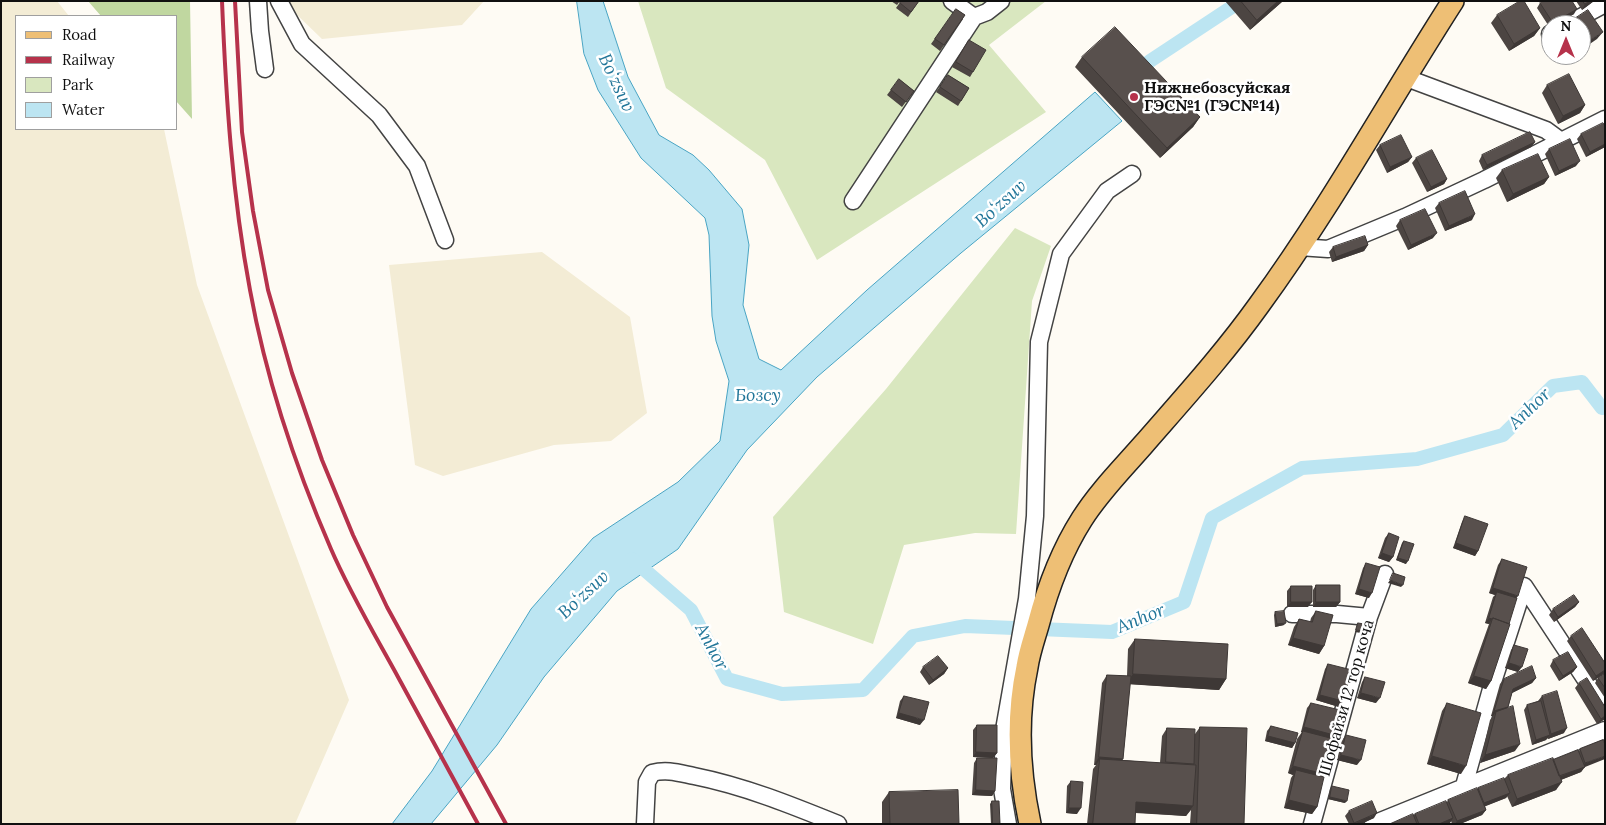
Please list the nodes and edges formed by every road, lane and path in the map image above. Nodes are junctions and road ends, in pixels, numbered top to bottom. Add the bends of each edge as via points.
1 (258, 1) edge
2 (279, 1) edge
3 (952, 1) edge
4 (1001, 1) edge
5 (1453, 1) edge
6 (1605, 4) edge
7 (1585, 15) edge
8 (974, 17) junction
9 (265, 69) dead end
10 (1404, 77) junction
11 (1605, 119) edge
12 (1561, 140) junction
13 (1132, 174) dead end
14 (853, 201) dead end
15 (444, 240) dead end
16 (1299, 247) junction
17 (1385, 574) dead end
18 (1036, 599) junction
19 (1292, 614) dead end
20 (1370, 618) junction
21 (1021, 666) junction
22 (1605, 709) edge
23 (1605, 730) edge
24 (1464, 786) junction
25 (645, 824) edge
26 (838, 824) edge
27 (1008, 824) edge
28 (1030, 824) edge
29 (1312, 824) edge
30 (1373, 824) edge

1 - 9 street
2 - 15 street via 302,44 379,115 417,166
3 - 8 street
4 - 8 street
5 - 10 main road
6 - 7 street
8 - 14 street
10 - 12 street via 1546,130
10 - 16 main road
11 - 12 street
12 - 16 street via 1414,213 1328,249
13 - 18 street via 1107,191 1061,254 1041,333 1035,516
16 - 18 main road via 1221,354 1099,496
17 - 20 street, Шофайзи 12 тор коча
18 - 21 main road
19 - 20 street
20 - 29 street, Шофайзи 12 тор коча
21 - 27 street via 1004,730 1002,789
21 - 28 main road via 1020,756
22 - 24 street via 1524,586
23 - 24 street
24 - 30 street
25 - 26 street via 647,782 652,772 664,770 724,782

